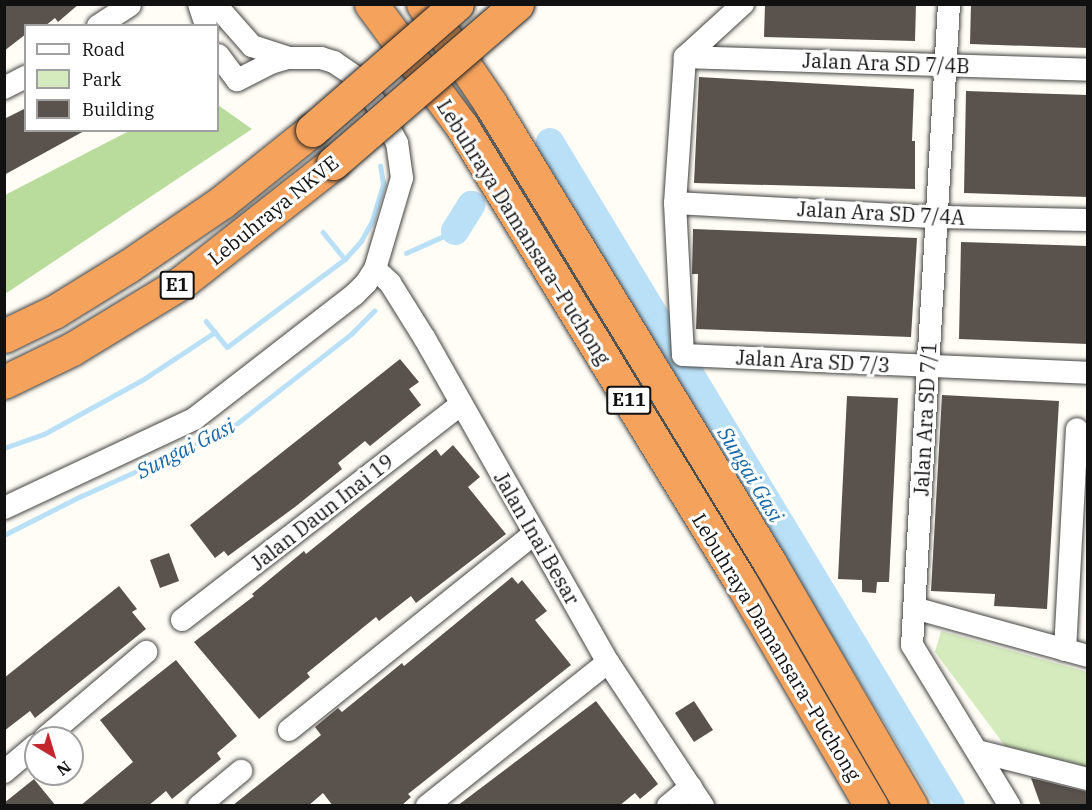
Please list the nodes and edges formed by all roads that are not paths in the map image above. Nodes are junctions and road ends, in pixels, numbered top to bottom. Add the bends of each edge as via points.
1 (199, 4) edge
2 (215, 4) edge
3 (371, 4) edge
4 (423, 4) edge
5 (457, 4) edge
6 (518, 4) edge
7 (743, 4) edge
8 (950, 4) edge
9 (130, 5) edge
10 (101, 24) edge
11 (205, 24) edge
12 (252, 46) junction
13 (685, 57) junction
14 (288, 58) junction
15 (221, 60) edge
16 (946, 65) junction
17 (1088, 70) edge
18 (24, 78) edge
19 (4, 88) edge
20 (675, 203) junction
21 (937, 217) junction
22 (1088, 220) edge
23 (375, 269) junction
24 (4, 336) edge
25 (928, 366) junction
26 (1088, 373) edge
27 (4, 382) edge
28 (461, 404) junction
29 (1077, 429) dead end
30 (4, 508) edge
31 (535, 533) junction
32 (914, 608) junction
33 (182, 620) dead end
34 (1065, 650) junction
35 (146, 652) dead end
36 (1088, 656) edge
37 (608, 662) junction
38 (59, 726) edge
39 (289, 730) dead end
40 (976, 752) junction
41 (24, 755) edge
42 (241, 771) dead end
43 (4, 772) edge
44 (1088, 779) edge
45 (697, 796) edge
46 (199, 806) edge
47 (427, 806) edge
48 (668, 806) edge
49 (871, 806) edge
50 (911, 806) edge
51 (1010, 806) edge

1 - 11 street
2 - 12 street
3 - 49 highway, Lebuhraya Damansara–Puchong / E11 via 461,125 741,584
4 - 50 highway, Lebuhraya Damansara–Puchong / E11 via 496,113 770,564
5 - 24 highway, Lebuhraya NKVE / E1, bridge via 222,202 54,312
6 - 27 highway, Lebuhraya NKVE / E1, bridge via 333,163 182,282 72,349
7 - 13 street
8 - 16 street, Jalan Ara SD 7/1
9 - 10 street
12 - 14 street
12 - 15 street
13 - 16 street, Jalan Ara SD 7/4B
13 - 20 street
14 - 15 street via 260,66 237,80
14 - 23 street via 321,58 345,69 369,94 390,128 402,178
16 - 17 street, Jalan Ara SD 7/4B
16 - 21 street, Jalan Ara SD 7/1
18 - 19 street
20 - 21 street, Jalan Ara SD 7/4A
20 - 25 street, Jalan Ara SD 7/3 via 683,355
21 - 22 street, Jalan Ara SD 7/4A
21 - 25 street, Jalan Ara SD 7/1
23 - 28 street, Jalan Inai Besar via 390,283
23 - 30 street via 355,294 194,419
25 - 26 street, Jalan Ara SD 7/3
25 - 32 street, Jalan Ara SD 7/1
28 - 31 street, Jalan Inai Besar
28 - 33 street, Jalan Daun Inai 19
29 - 34 street
31 - 37 street, Jalan Inai Besar
31 - 39 street
32 - 34 street
32 - 40 street, Jalan Ara SD 7/1 via 912,645
34 - 36 street
35 - 38 street
37 - 45 street, Jalan Inai Besar
37 - 47 street
40 - 44 street
40 - 51 street, Jalan Ara SD 7/1
41 - 43 street
42 - 46 street
45 - 48 street

